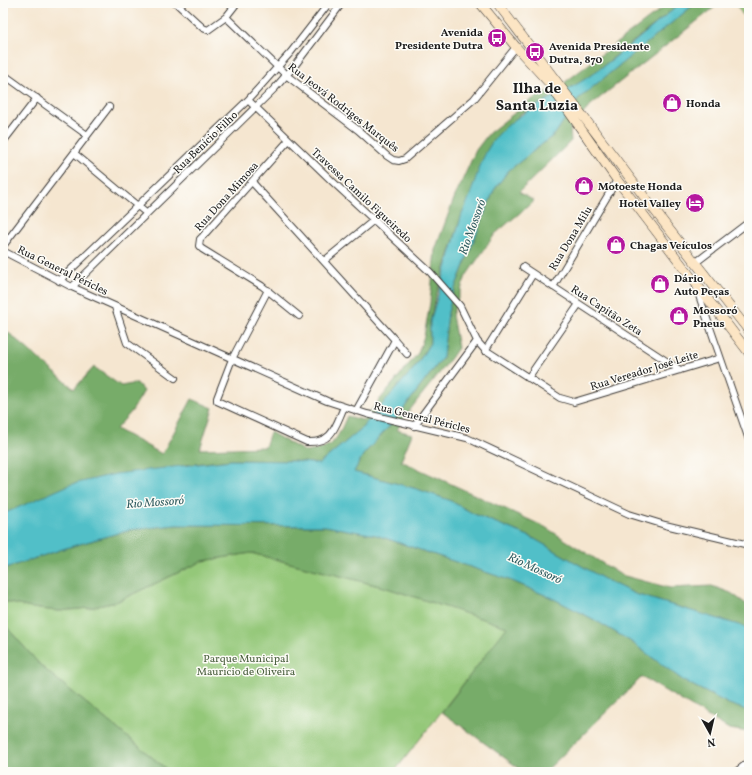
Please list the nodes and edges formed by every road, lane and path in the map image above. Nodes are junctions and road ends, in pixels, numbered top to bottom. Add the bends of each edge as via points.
1 (176, 3) edge
2 (237, 3) edge
3 (329, 3) edge
4 (342, 3) edge
5 (480, 3) edge
6 (499, 4) edge
7 (226, 17) junction
8 (313, 24) junction
9 (322, 31) junction
10 (516, 47) junction
11 (278, 68) junction
12 (3, 74) edge
13 (286, 75) junction
14 (551, 81) junction
15 (37, 98) junction
16 (248, 100) junction
17 (108, 107) dead end
18 (256, 107) junction
19 (580, 119) junction
20 (87, 135) junction
21 (289, 140) junction
22 (3, 142) edge
23 (74, 153) junction
24 (617, 180) junction
25 (252, 182) junction
26 (137, 206) junction
27 (146, 213) junction
28 (374, 220) junction
29 (749, 222) edge
30 (665, 224) junction
31 (655, 231) junction
32 (3, 246) edge
33 (3, 251) edge
34 (324, 261) junction
35 (695, 263) junction
36 (523, 267) dead end
37 (533, 274) junction
38 (59, 281) junction
39 (694, 281) junction
40 (72, 287) junction
41 (553, 287) junction
42 (268, 290) junction
43 (579, 304) junction
44 (115, 307) junction
45 (300, 316) dead end
46 (749, 331) edge
47 (395, 340) junction
48 (477, 341) junction
49 (485, 351) junction
50 (749, 353) edge
51 (407, 354) dead end
52 (720, 358) junction
53 (232, 359) junction
54 (680, 370) junction
55 (175, 378) dead end
56 (528, 378) junction
57 (574, 402) joint
58 (344, 407) junction
59 (356, 411) junction
60 (414, 426) junction
61 (749, 440) edge
62 (749, 545) edge
63 (749, 762) edge
64 (736, 772) edge

1 - 7 street via 208,30
2 - 7 street
3 - 8 street, Rua Benício Filho
4 - 9 street, Rua Benício Filho
5 - 10 main road
6 - 14 main road
7 - 11 street, Rua Jeová Rodriges Marquês
8 - 9 street
8 - 11 street, Rua Benício Filho
9 - 13 street, Rua Benício Filho
10 - 13 street, Rua Jeová Rodriges Marquês via 474,99 405,159 399,161 387,156 358,130
10 - 14 main road
11 - 13 street, Rua Jeová Rodriges Marquês
11 - 16 street, Rua Benício Filho
12 - 15 street
13 - 18 street, Rua Benício Filho
14 - 19 main road
15 - 20 street
15 - 22 street
16 - 18 street, Travessa Camilo Figueiredo
16 - 26 street, Rua Benício Filho
17 - 20 street
18 - 21 street, Travessa Camilo Figueiredo
18 - 27 street, Rua Benício Filho
19 - 24 main road
19 - 30 main road
20 - 23 street
21 - 25 street, Rua Dona Mimosa
21 - 28 street, Travessa Camilo Figueiredo
23 - 26 street
23 - 32 street
24 - 31 main road
24 - 41 street, Rua Dona Milu
25 - 34 street
25 - 42 street, Rua Dona Mimosa via 200,239 199,246
26 - 27 street
26 - 38 street, Rua Benício Filho
27 - 40 street, Rua Benício Filho
28 - 34 street
28 - 48 street, Travessa Camilo Figueiredo via 430,272 460,306
29 - 35 street
30 - 31 main road
30 - 35 main road
31 - 39 main road
33 - 38 street, Rua General Péricles
34 - 47 street
35 - 46 main road
36 - 37 street, Rua Capitão Zeta
37 - 41 street, Rua Capitão Zeta
37 - 49 street
38 - 40 street, Rua General Péricles
39 - 50 main road
39 - 52 street
40 - 44 street, Rua General Péricles
41 - 43 street, Rua Capitão Zeta
42 - 45 street, Rua Dona Mimosa
42 - 53 street
43 - 54 street, Rua Capitão Zeta
43 - 56 street
44 - 53 street, Rua General Péricles
44 - 55 street, Rua General Péricles via 127,343
47 - 51 street
47 - 59 street
48 - 49 street, Travessa Camilo Figueiredo
48 - 60 street
49 - 56 street, Travessa Camilo Figueiredo
52 - 54 street, Rua Vereador José Leite
52 - 61 street
53 - 58 street, Rua General Péricles
53 - 58 street via 217,401 307,442 322,441 330,437
54 - 57 street, Rua Vereador José Leite
56 - 57 street, Travessa Camilo Figueiredo via 560,398
58 - 59 street, Rua General Péricles
59 - 60 street, Rua General Péricles
60 - 62 street, Rua General Péricles via 479,442 629,514 665,526
63 - 64 street

